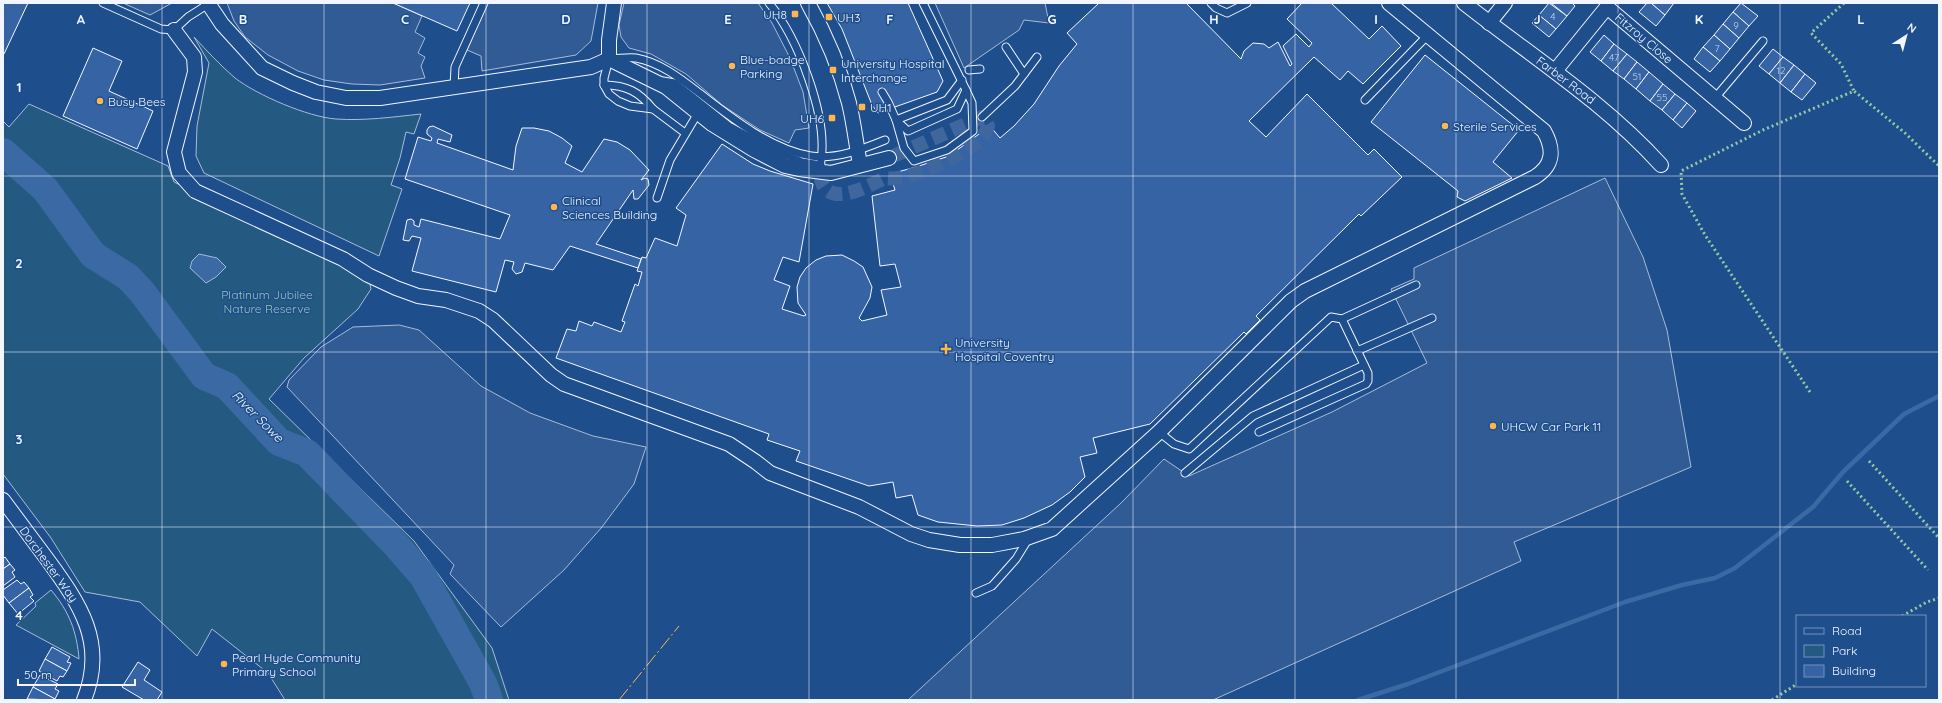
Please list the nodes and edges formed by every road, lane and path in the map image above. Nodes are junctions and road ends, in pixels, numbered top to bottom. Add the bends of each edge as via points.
1 (103, 3) edge
2 (208, 3) edge
3 (484, 3) edge
4 (614, 3) edge
5 (769, 3) edge
6 (808, 3) edge
7 (923, 3) edge
8 (1211, 3) edge
9 (1247, 3) edge
10 (1390, 3) edge
11 (1464, 3) edge
12 (1505, 3) edge
13 (1237, 5) edge
14 (1608, 5) edge
15 (1489, 23) junction
16 (174, 30) junction
17 (1428, 34) junction
18 (1762, 41) dead end
19 (1006, 47) dead end
20 (1037, 57) dead end
21 (609, 59) junction
22 (980, 69) dead end
23 (969, 70) dead end
24 (1555, 71) junction
25 (1024, 74) junction
26 (649, 78) junction
27 (962, 80) junction
28 (604, 85) junction
29 (454, 87) junction
30 (966, 90) junction
31 (882, 92) dead end
32 (1715, 98) junction
33 (1365, 100) dead end
34 (654, 109) junction
35 (698, 113) junction
36 (982, 117) dead end
37 (896, 120) junction
38 (1744, 123) dead end
39 (685, 133) junction
40 (885, 140) dead end
41 (857, 150) junction
42 (822, 156) junction
43 (888, 158) tunnel mouth
44 (860, 164) junction
45 (1661, 166) dead end
46 (820, 169) junction
47 (657, 198) dead end
48 (1416, 285) dead end
49 (1432, 318) dead end
50 (1342, 319) junction
51 (1357, 351) junction
52 (1364, 365) junction
53 (1159, 432) junction
54 (1259, 432) dead end
55 (1185, 473) dead end
56 (3, 500) edge
57 (1030, 536) junction
58 (976, 593) dead end
59 (84, 700) edge

1 - 16 lane via 161,29
2 - 16 lane
2 - 29 street via 222,24 262,68 316,92 346,98 380,98
3 - 29 lane via 455,67
4 - 21 street
5 - 42 lane via 790,34 803,62 822,131
6 - 41 street via 832,50 841,76
7 - 27 lane
8 - 13 lane via 1227,13
9 - 13 lane
10 - 17 street
11 - 15 street, Farber Road
12 - 15 street
14 - 24 street, Fitzroy Close
14 - 32 street, Fitzroy Close
15 - 24 street, Farber Road
16 - 57 street via 194,57 195,72 174,152 179,173 195,191 343,259 368,275 396,288 418,296 446,300 479,312 493,320 564,384 729,444 770,473 860,507 911,534 960,545 992,545
17 - 33 lane
17 - 53 street via 1544,131 1552,153 1546,168 1535,177 1305,291 1291,301
18 - 32 lane
19 - 25 lane
20 - 25 lane
21 - 26 street
21 - 28 lane
21 - 29 street via 591,67
21 - 42 lane via 636,58 651,63 680,78 729,116 756,133 811,157
22 - 23 lane
24 - 45 street, Farber Road via 1600,105 1638,140
25 - 36 lane
26 - 35 street via 678,96
26 - 46 lane via 675,83 729,126 769,148
27 - 30 lane
27 - 37 lane via 947,100
28 - 34 lane via 617,85 634,91
28 - 34 lane via 609,94 618,101 630,106
30 - 37 lane via 957,109 908,131
30 - 37 lane via 972,103 973,130 947,150 914,161 904,148
31 - 37 lane
32 - 38 street, Fitzroy Close
34 - 39 lane
35 - 39 lane
35 - 46 street via 732,137 775,161 799,169
39 - 47 lane via 670,160
40 - 41 lane
41 - 42 lane
41 - 44 street
42 - 46 lane
43 - 44 street
44 - 46 street via 831,173
48 - 50 lane
49 - 51 lane
50 - 51 lane
50 - 53 lane via 1331,317 1189,449 1174,444
51 - 52 lane
52 - 54 lane via 1368,373 1366,384
52 - 55 lane via 1253,416
53 - 57 street via 1052,529
56 - 59 street, Dorchester Way via 67,586 84,617 93,650 92,672
57 - 58 lane via 1016,559 992,586

